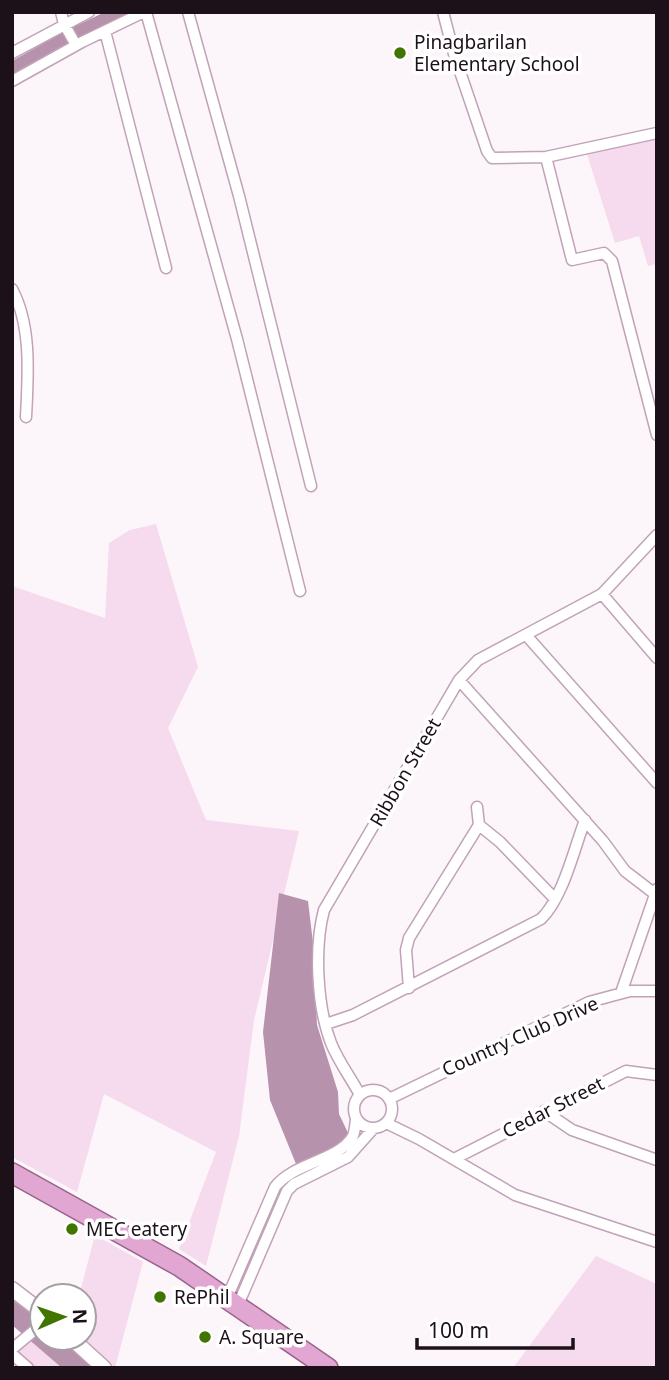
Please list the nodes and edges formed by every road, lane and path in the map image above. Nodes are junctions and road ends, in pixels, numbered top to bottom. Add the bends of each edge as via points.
1 (89, 12) edge
2 (145, 12) edge
3 (188, 12) edge
4 (443, 12) edge
5 (64, 22) edge
6 (105, 31) junction
7 (75, 44) junction
8 (12, 53) edge
9 (12, 82) edge
10 (657, 133) edge
11 (546, 158) junction
12 (166, 268) dead end
13 (12, 289) edge
14 (26, 417) dead end
15 (657, 435) edge
16 (311, 486) dead end
17 (657, 535) edge
18 (300, 591) dead end
19 (601, 594) junction
20 (526, 635) junction
21 (657, 658) edge
22 (459, 680) junction
23 (657, 783) edge
24 (477, 807) dead end
25 (585, 820) junction
26 (479, 825) junction
27 (656, 891) edge
28 (555, 900) junction
29 (409, 988) junction
30 (657, 991) edge
31 (621, 993) junction
32 (326, 1024) junction
33 (657, 1075) edge
34 (360, 1095) junction
35 (389, 1098) junction
36 (544, 1111) junction
37 (356, 1119) junction
38 (386, 1123) junction
39 (373, 1129) junction
40 (454, 1159) junction
41 (657, 1160) edge
42 (12, 1173) edge
43 (657, 1242) edge
44 (12, 1289) edge
45 (28, 1301) edge
46 (233, 1301) junction
47 (28, 1336) edge
48 (12, 1351) edge
49 (86, 1352) edge
50 (28, 1368) edge
51 (104, 1368) edge
52 (328, 1368) edge

1 - 5 street
2 - 6 street
2 - 18 street via 237,339
3 - 16 street
4 - 11 street via 487,151 492,158
5 - 7 street
5 - 8 street
6 - 7 street
6 - 12 street
7 - 9 street
10 - 11 street
11 - 15 street via 572,260 604,253 612,261
13 - 14 street via 25,335
17 - 19 street, Ribbon Street
19 - 20 street, Ribbon Street
19 - 21 street
20 - 22 street, Ribbon Street via 478,660
20 - 23 street
22 - 25 street
22 - 32 street, Ribbon Street via 324,910 318,970
24 - 26 street
25 - 27 street via 625,872
25 - 28 street
26 - 28 street
26 - 29 street via 409,938
27 - 31 street
28 - 29 street via 541,919
29 - 32 street
30 - 31 street, Country Club Drive
31 - 35 street, Country Club Drive via 589,1002
32 - 34 street, Ribbon Street via 331,1044
33 - 36 street, Cedar Street via 626,1070
34 - 35 street via 377,1090
34 - 37 street via 354,1106
35 - 38 street via 391,1114
36 - 40 street, Cedar Street
36 - 41 street via 572,1130
37 - 39 street
37 - 46 street via 354,1134 345,1145 282,1178 275,1187
38 - 39 street
38 - 40 street
39 - 46 street via 348,1157 287,1191
40 - 43 street via 515,1195
42 - 46 highway
44 - 45 street
46 - 52 highway
47 - 48 street
48 - 50 street
49 - 51 street

